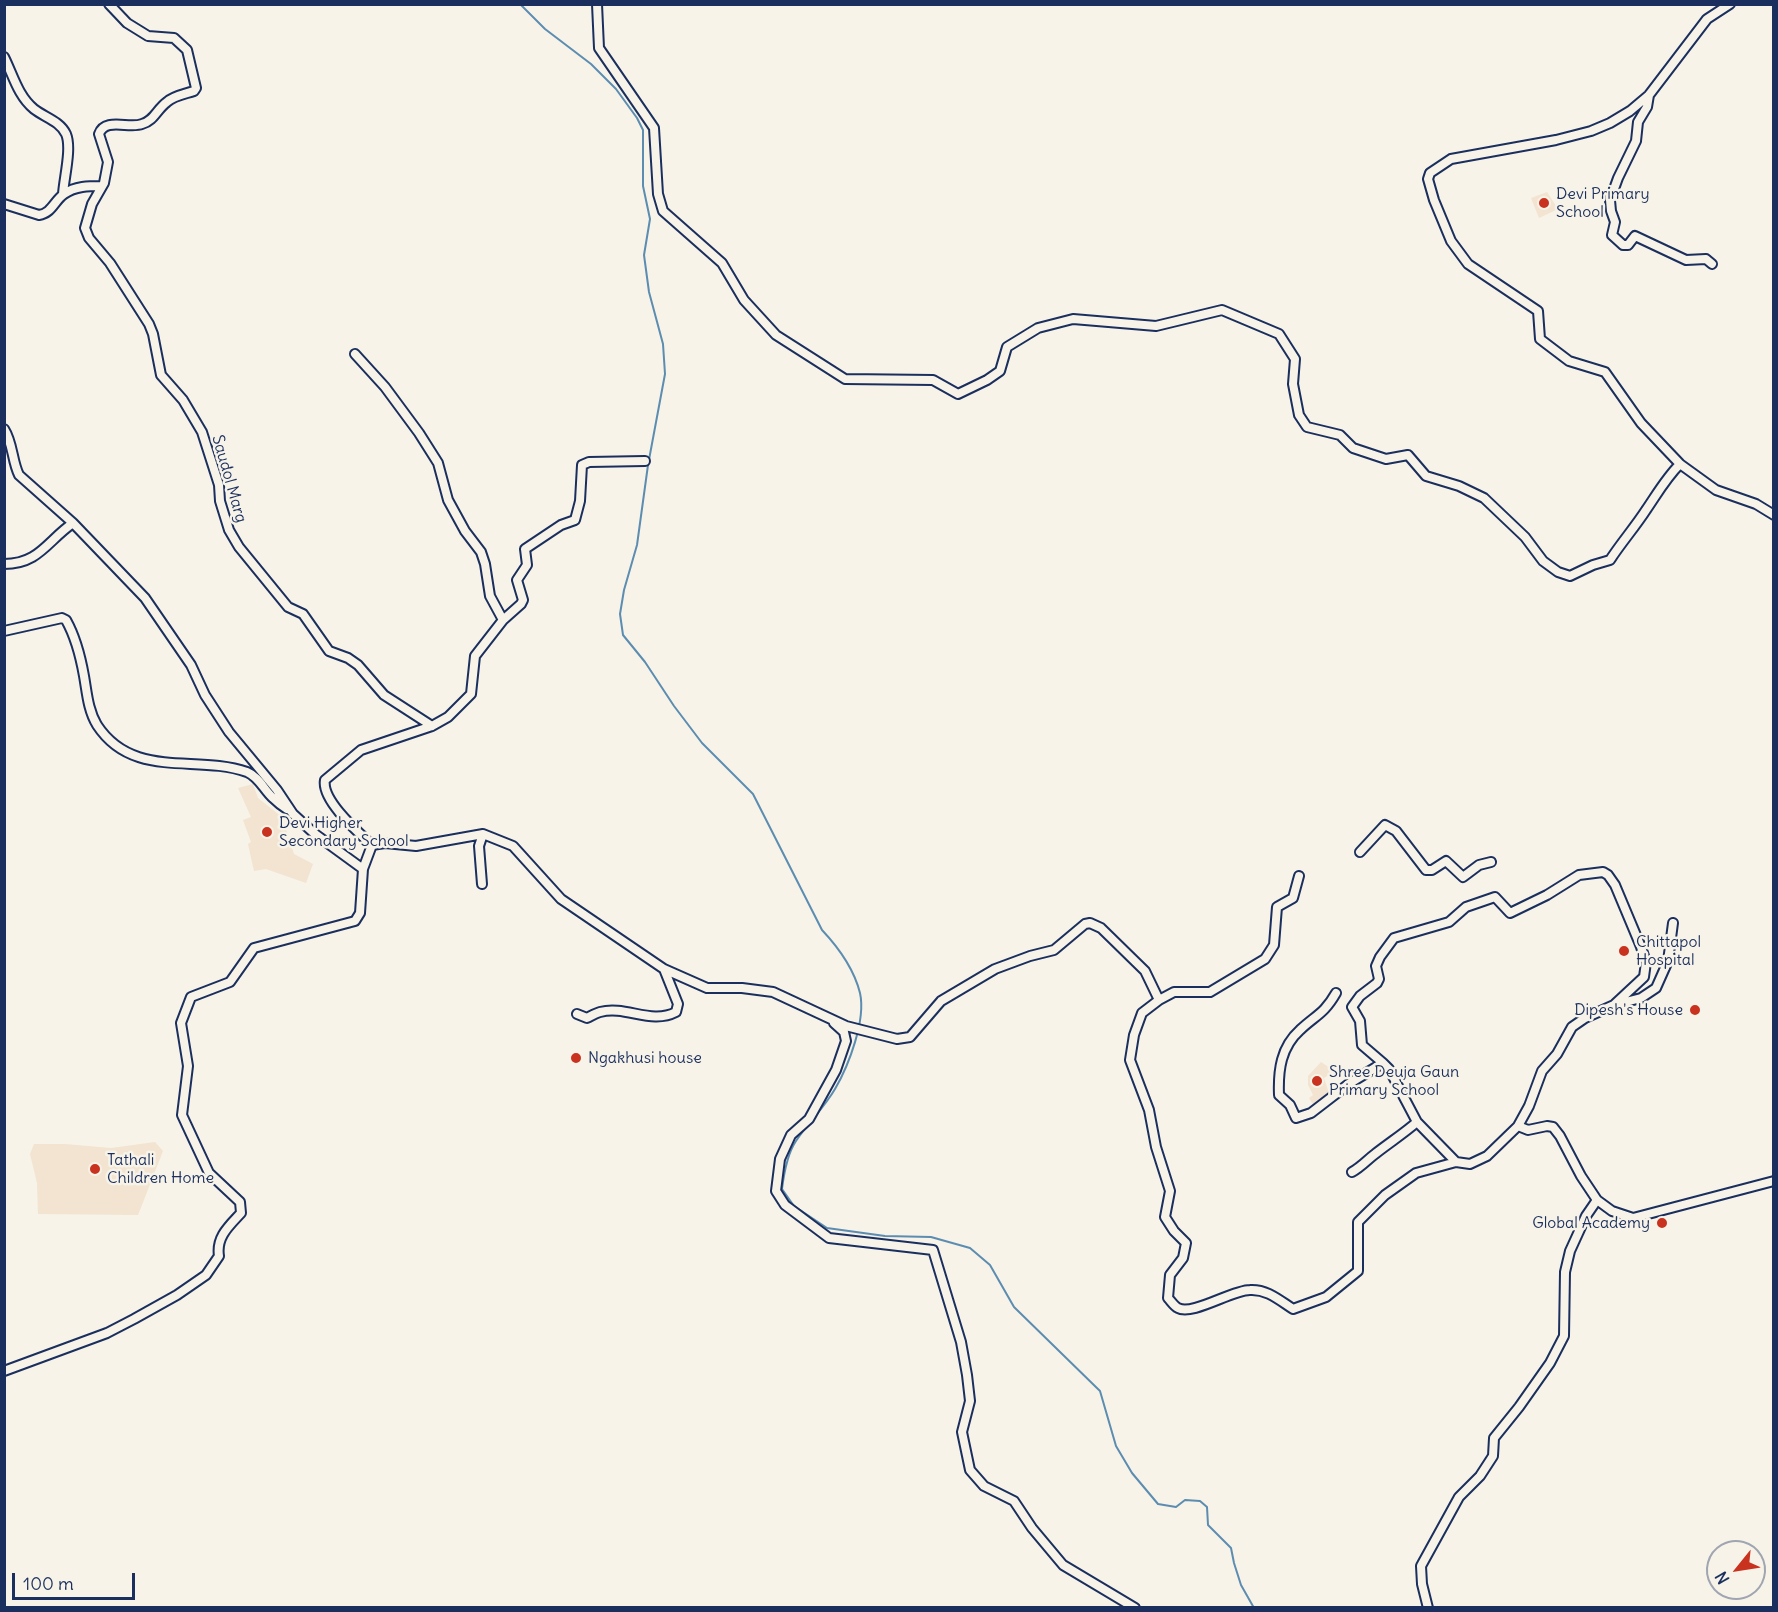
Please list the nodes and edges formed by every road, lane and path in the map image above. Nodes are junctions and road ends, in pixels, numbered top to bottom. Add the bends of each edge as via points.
1 (109, 4) edge
2 (597, 4) edge
3 (1730, 4) edge
4 (4, 57) edge
5 (1649, 95) junction
6 (102, 186) junction
7 (63, 194) junction
8 (4, 204) edge
9 (1712, 264) dead end
10 (355, 354) dead end
11 (4, 429) edge
12 (645, 460) dead end
13 (1680, 464) junction
14 (1773, 515) edge
15 (73, 523) junction
16 (4, 564) edge
17 (504, 620) junction
18 (4, 631) edge
19 (432, 726) junction
20 (293, 814) junction
21 (483, 834) junction
22 (372, 845) junction
23 (1360, 852) dead end
24 (1491, 861) dead end
25 (363, 869) junction
26 (1299, 876) dead end
27 (482, 884) dead end
28 (1673, 922) dead end
29 (664, 969) junction
30 (1336, 993) dead end
31 (1159, 1000) junction
32 (1614, 1005) junction
33 (577, 1014) dead end
34 (831, 1019) junction
35 (1383, 1063) junction
36 (1417, 1122) junction
37 (1518, 1126) junction
38 (1456, 1162) junction
39 (1352, 1172) dead end
40 (1773, 1181) edge
41 (1597, 1200) junction
42 (4, 1371) edge
43 (1135, 1608) edge
44 (1428, 1608) edge

1 - 6 street via 127,23 148,36 174,38 187,50 196,88 168,100 144,124 103,127 99,134 108,162
2 - 13 street via 599,48 654,128 658,194 663,211 722,263 744,300 776,335 844,379 933,380 957,394 1000,371 1007,347 1038,328 1073,319 1156,326 1222,310 1279,334 1295,359 1293,384 1299,415 1307,427 1340,435 1353,448 1386,459 1408,455 1426,476 1484,498 1525,537 1543,561 1570,576 1610,560
3 - 5 street via 1707,19
4 - 7 street via 22,96 66,133 69,146
5 - 9 street via 1638,122 1636,141 1610,200 1615,222 1612,236 1623,245 1635,236 1686,260 1706,259
5 - 13 street via 1630,111 1591,131 1451,159 1430,173 1428,179 1451,241 1467,264 1538,311 1540,339 1569,361 1605,372 1641,423
6 - 7 street via 80,187
6 - 19 street, Saudol Marg via 85,228 149,324 161,375 183,400 202,432 229,530 239,548 288,607 303,614 329,651 358,665 384,695
7 - 8 street via 39,215
10 - 17 street via 385,387 438,463 448,500 481,552 490,596
11 - 15 street via 19,475
12 - 17 street via 582,465 575,520 525,549 527,565 517,580 523,600
13 - 14 street via 1716,490 1756,504
15 - 16 street via 33,558
15 - 20 street via 145,598 191,664 229,732
17 - 19 street via 475,656 471,694 448,717
18 - 20 street via 66,620 84,673 89,707 111,743 168,764 225,766 251,773
19 - 22 street via 361,750 325,780 325,789 345,820
20 - 25 street
21 - 22 street via 416,846
21 - 27 street via 479,846
21 - 29 street via 513,846 561,899
22 - 25 street
23 - 24 street via 1385,825 1396,831 1426,870 1446,861 1463,877
25 - 42 street via 360,914 355,921 254,948 230,982 191,997 181,1023 188,1066 182,1115 209,1173 240,1202 240,1212 217,1245 219,1256 206,1275 107,1333
26 - 31 street via 1293,898 1277,907 1274,945 1265,959 1210,992 1174,992
28 - 32 street via 1668,961 1656,988 1641,998
29 - 33 street via 678,1004 676,1012 666,1017 615,1011 600,1011 587,1017
29 - 34 street via 707,988 773,992
30 - 35 street via 1320,1015 1290,1042 1280,1061 1280,1095 1296,1118 1301,1117
31 - 34 street via 1145,971 1101,928 1090,923 1054,950 995,969 941,1001 909,1037 897,1039 862,1031
31 - 38 street via 1142,1013 1130,1060 1149,1110 1170,1191 1165,1217 1186,1243 1183,1258 1170,1275 1168,1298 1179,1309 1191,1310 1249,1290 1268,1292 1293,1309 1326,1297 1358,1271 1358,1222 1385,1195 1416,1173
32 - 35 street via 1644,977 1646,962 1608,875 1603,872 1579,876 1510,913 1495,897 1466,906 1449,922 1394,938 1380,957 1377,983 1352,1007 1360,1021 1362,1045
32 - 37 street via 1572,1026 1557,1054 1542,1071
34 - 43 street via 844,1032 846,1041 836,1070 808,1119 791,1135 780,1160 776,1191 785,1206 829,1238 933,1250 961,1341 967,1375 970,1401 962,1432 970,1470 984,1486 1014,1501 1063,1564
35 - 36 street
36 - 38 street
36 - 39 street
37 - 38 street via 1487,1156 1470,1164
37 - 41 street via 1528,1130 1553,1127
40 - 41 street via 1633,1218 1612,1211
41 - 44 street via 1570,1251 1565,1272 1564,1336 1550,1364 1494,1438 1493,1456 1459,1497 1421,1566

